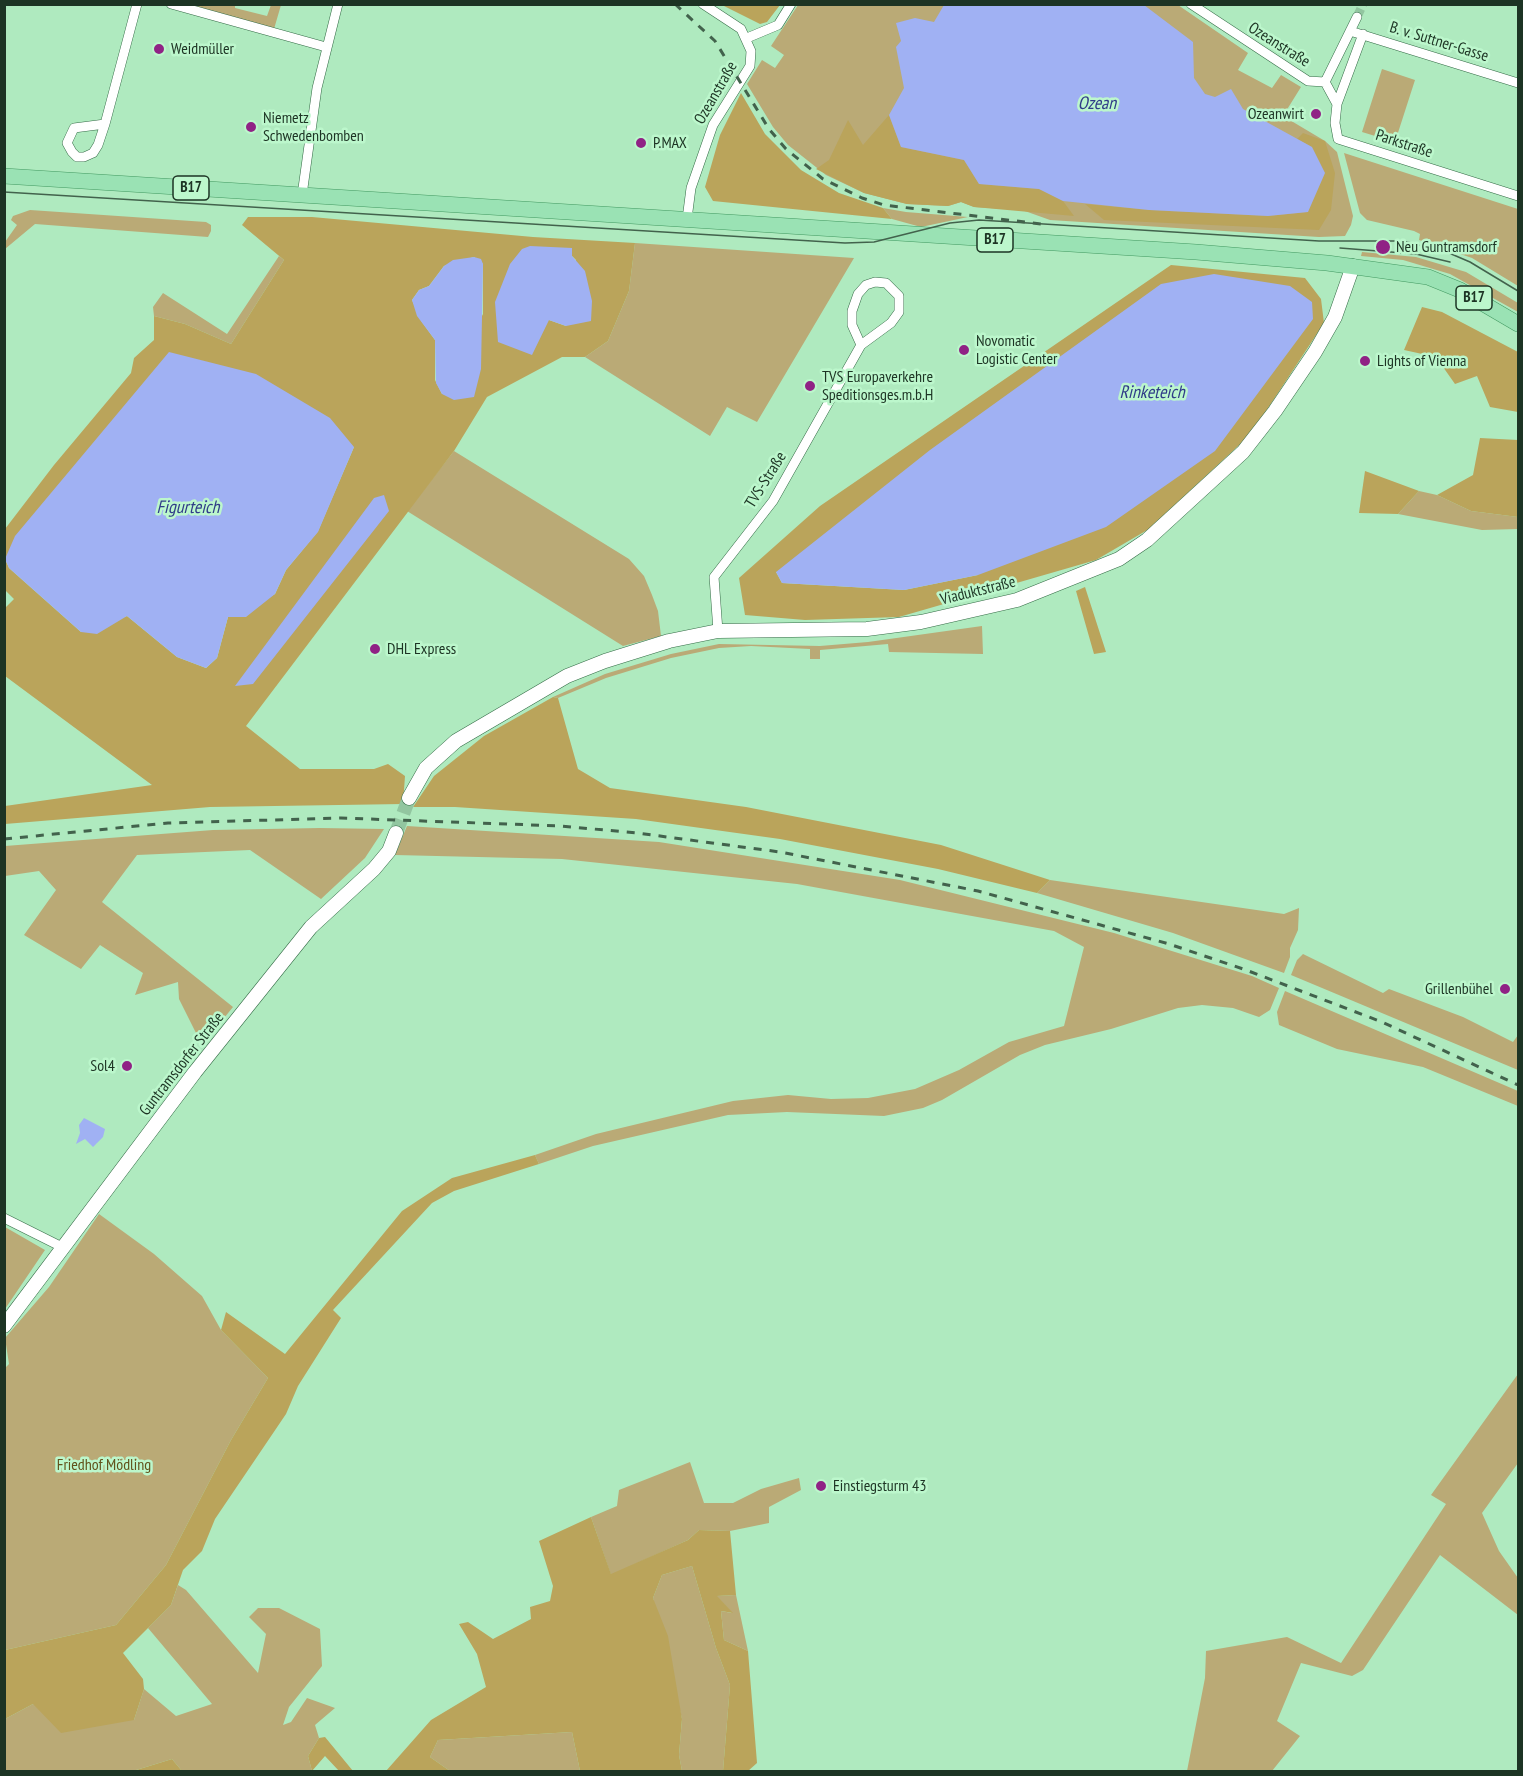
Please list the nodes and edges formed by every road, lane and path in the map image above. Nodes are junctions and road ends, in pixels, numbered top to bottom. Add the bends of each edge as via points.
1 (137, 4) edge
2 (171, 4) edge
3 (338, 4) edge
4 (703, 4) edge
5 (791, 4) edge
6 (1191, 4) edge
7 (1357, 17) tunnel mouth
8 (1350, 31) junction
9 (1363, 34) junction
10 (747, 38) junction
11 (326, 47) junction
12 (1325, 82) junction
13 (1518, 83) edge
14 (1337, 104) junction
15 (105, 124) junction
16 (4, 176) edge
17 (302, 195) junction
18 (1518, 196) edge
19 (687, 219) junction
20 (1353, 266) junction
21 (1518, 324) edge
22 (861, 345) junction
23 (718, 631) junction
24 (409, 798) tunnel mouth
25 (396, 833) tunnel mouth
26 (4, 1218) edge
27 (64, 1248) junction
28 (4, 1326) edge

1 - 15 street
2 - 11 street
3 - 11 street
4 - 10 street via 741,29
5 - 10 street via 778,25
6 - 12 street, Ozeanstraße via 1308,81
7 - 8 street
8 - 9 street, B. v. Suttner-Gasse
8 - 12 street
9 - 13 street, B. v. Suttner-Gasse
9 - 14 street
10 - 19 street, Ozeanstraße via 750,66 712,125 691,188
11 - 17 street
12 - 14 street, Parkstraße
14 - 18 street, Parkstraße via 1338,139
15 - 15 street via 74,128 67,143 72,152 77,157 93,153
16 - 17 main road, B17
17 - 19 main road, B17
19 - 20 main road, B17
20 - 21 main road, B17 via 1428,277
20 - 23 street, Viaduktstraße via 1335,317 1262,427 1202,491 1147,540 1119,559 1017,600 921,622 867,629
22 - 22 street, TVS-Straße via 891,323 899,312 899,296 886,283 866,285 858,294 852,325
22 - 23 street, TVS-Straße via 773,501 714,577
23 - 24 street, Viaduktstraße via 669,641 567,676 437,755
25 - 27 street, Guntramsdorfer Straße via 389,851 374,869 311,927
26 - 27 street
27 - 28 street, Guntramsdorfer Straße

